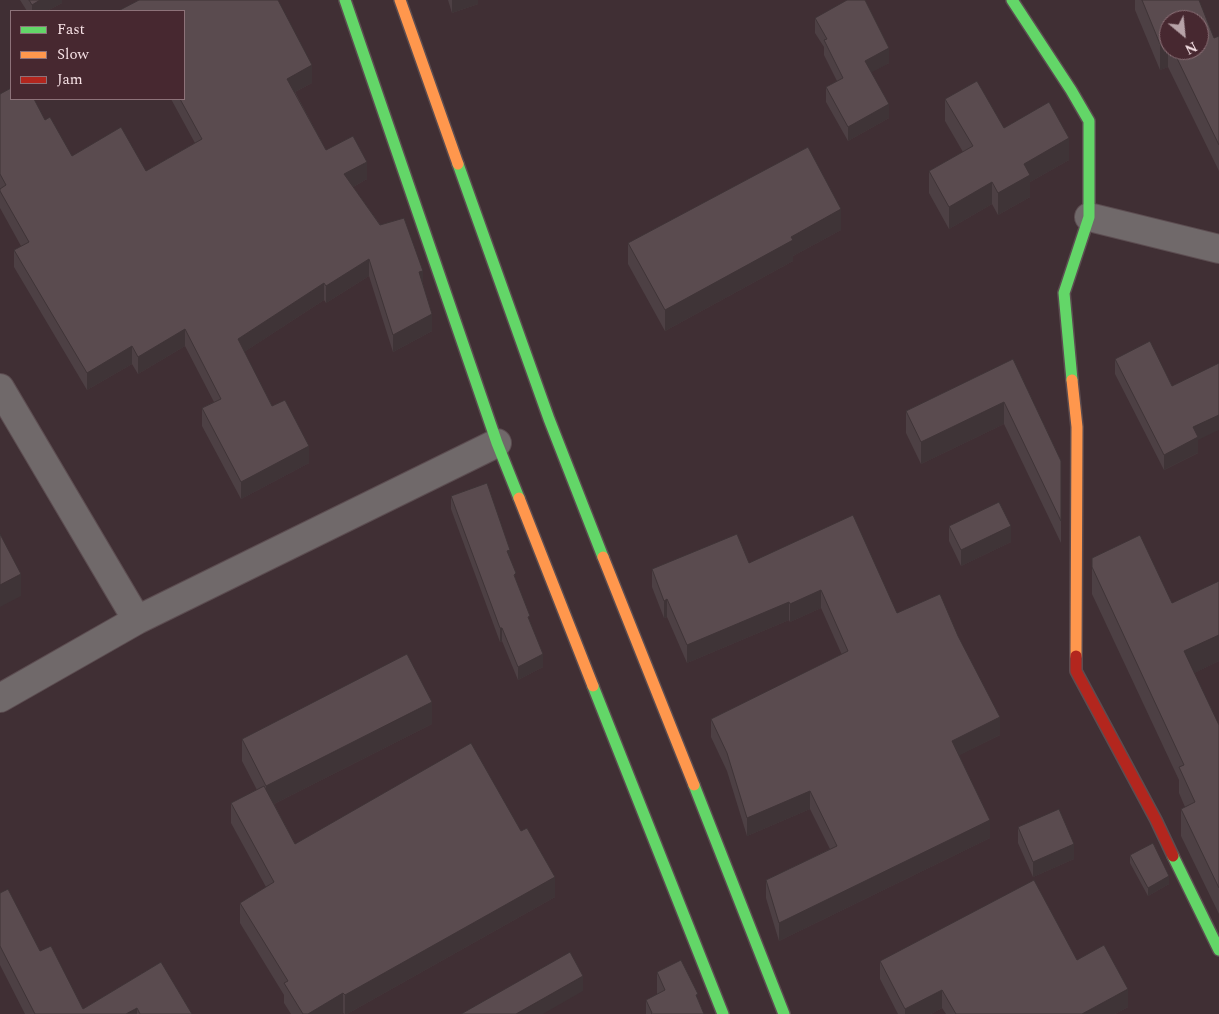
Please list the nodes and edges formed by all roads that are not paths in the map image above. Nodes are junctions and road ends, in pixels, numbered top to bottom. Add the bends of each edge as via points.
1 (345, 0) edge
2 (400, 0) edge
3 (1012, 0) edge
4 (1089, 217) junction
5 (1219, 249) edge
6 (0, 388) edge
7 (497, 443) junction
8 (137, 620) junction
9 (0, 698) edge
10 (1219, 950) edge
11 (723, 1014) edge
12 (784, 1014) edge

1 - 7 main road
2 - 12 main road via 549,419
3 - 4 main road via 1089,122
4 - 5 street
4 - 10 main road via 1064,293 1077,427 1076,672 1156,820
6 - 8 street
7 - 8 street
7 - 11 main road
8 - 9 street

